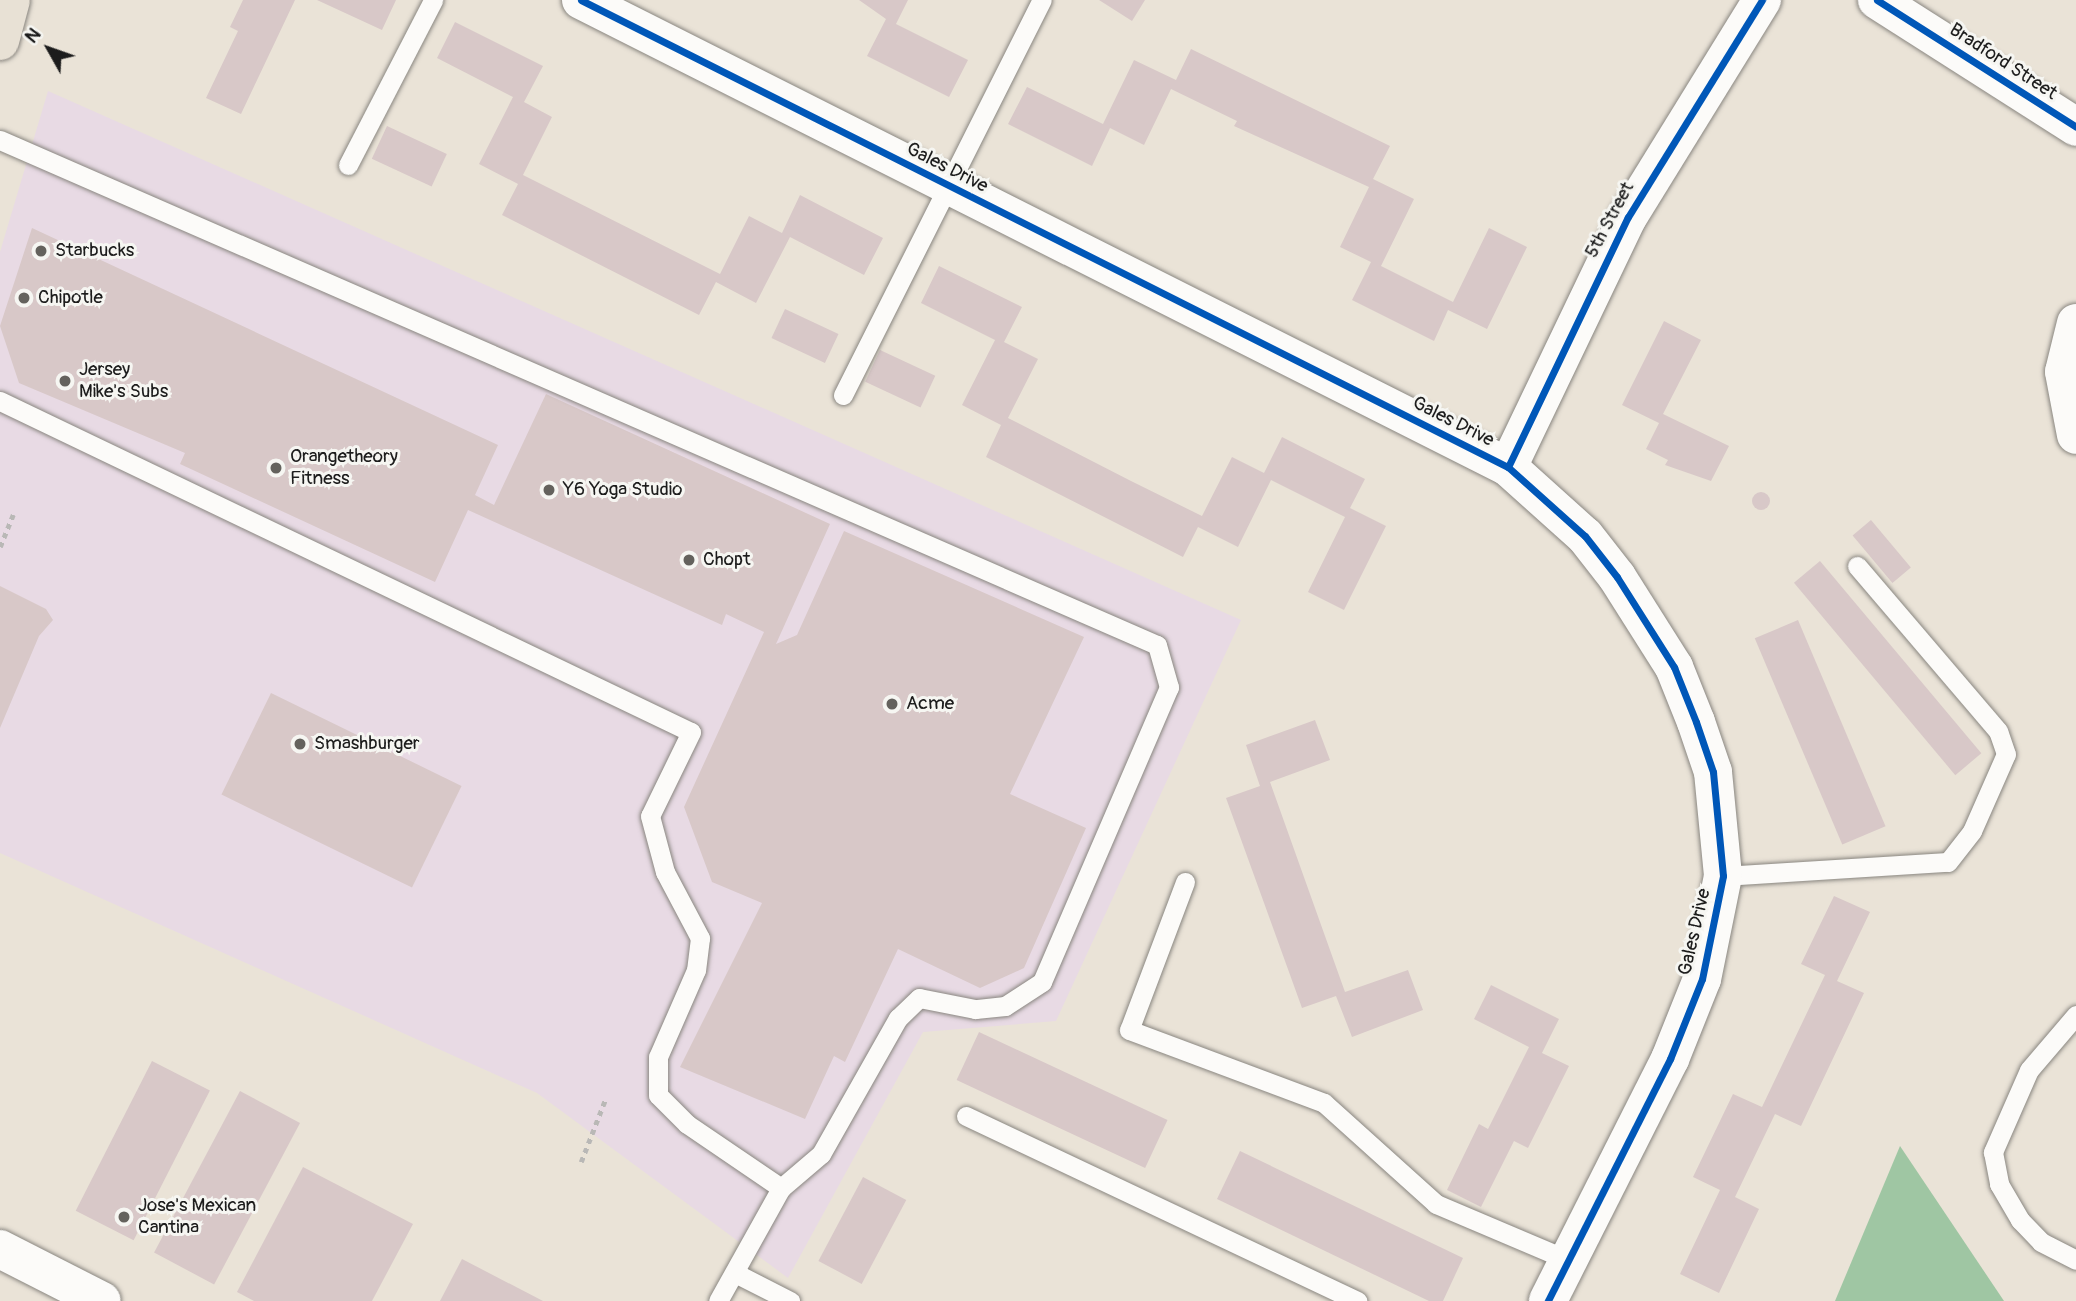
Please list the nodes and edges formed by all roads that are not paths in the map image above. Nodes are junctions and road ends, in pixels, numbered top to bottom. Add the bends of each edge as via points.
1 (11, 0) edge
2 (433, 0) edge
3 (582, 0) edge
4 (1042, 0) edge
5 (1762, 0) edge
6 (1877, 0) edge
7 (0, 41) edge
8 (2076, 127) edge
9 (0, 140) edge
10 (348, 165) dead end
11 (944, 184) junction
12 (2076, 323) edge
13 (843, 396) dead end
14 (0, 401) edge
15 (2076, 435) edge
16 (1508, 467) junction
17 (1857, 566) dead end
18 (1723, 876) junction
19 (1185, 882) dead end
20 (2076, 1018) edge
21 (967, 1116) dead end
22 (781, 1188) junction
23 (0, 1250) edge
24 (1569, 1260) junction
25 (2076, 1260) edge
26 (735, 1273) junction
27 (102, 1301) edge
28 (718, 1301) edge
29 (790, 1301) edge
30 (1357, 1301) edge
31 (1548, 1301) edge

1 - 7 main road
2 - 10 lane
3 - 11 street, Gales Drive
4 - 11 lane
5 - 16 street, 5th Street via 1628,217
6 - 8 street, Bradford Street
9 - 22 lane via 1146,636 1170,672 1169,687 1042,982 1005,1006 975,1009 919,998 898,1018 821,1154
11 - 13 lane
11 - 16 street, Gales Drive
12 - 15 street via 2064,372
14 - 22 lane via 691,732 650,817 665,872 700,938 696,970 658,1057 658,1095 687,1124
16 - 18 street, Gales Drive via 1585,536 1674,667 1713,772
17 - 18 lane via 1998,731 2006,754 1972,831 1948,862
18 - 24 street, Gales Drive via 1717,924 1688,1013
19 - 24 lane via 1129,1030 1324,1103 1436,1203
20 - 25 lane via 2029,1070 2003,1118 1993,1152 1999,1184 2020,1220 2041,1242
21 - 30 lane
22 - 26 lane
23 - 27 street
24 - 31 street, Gales Drive
26 - 28 lane
26 - 29 lane

